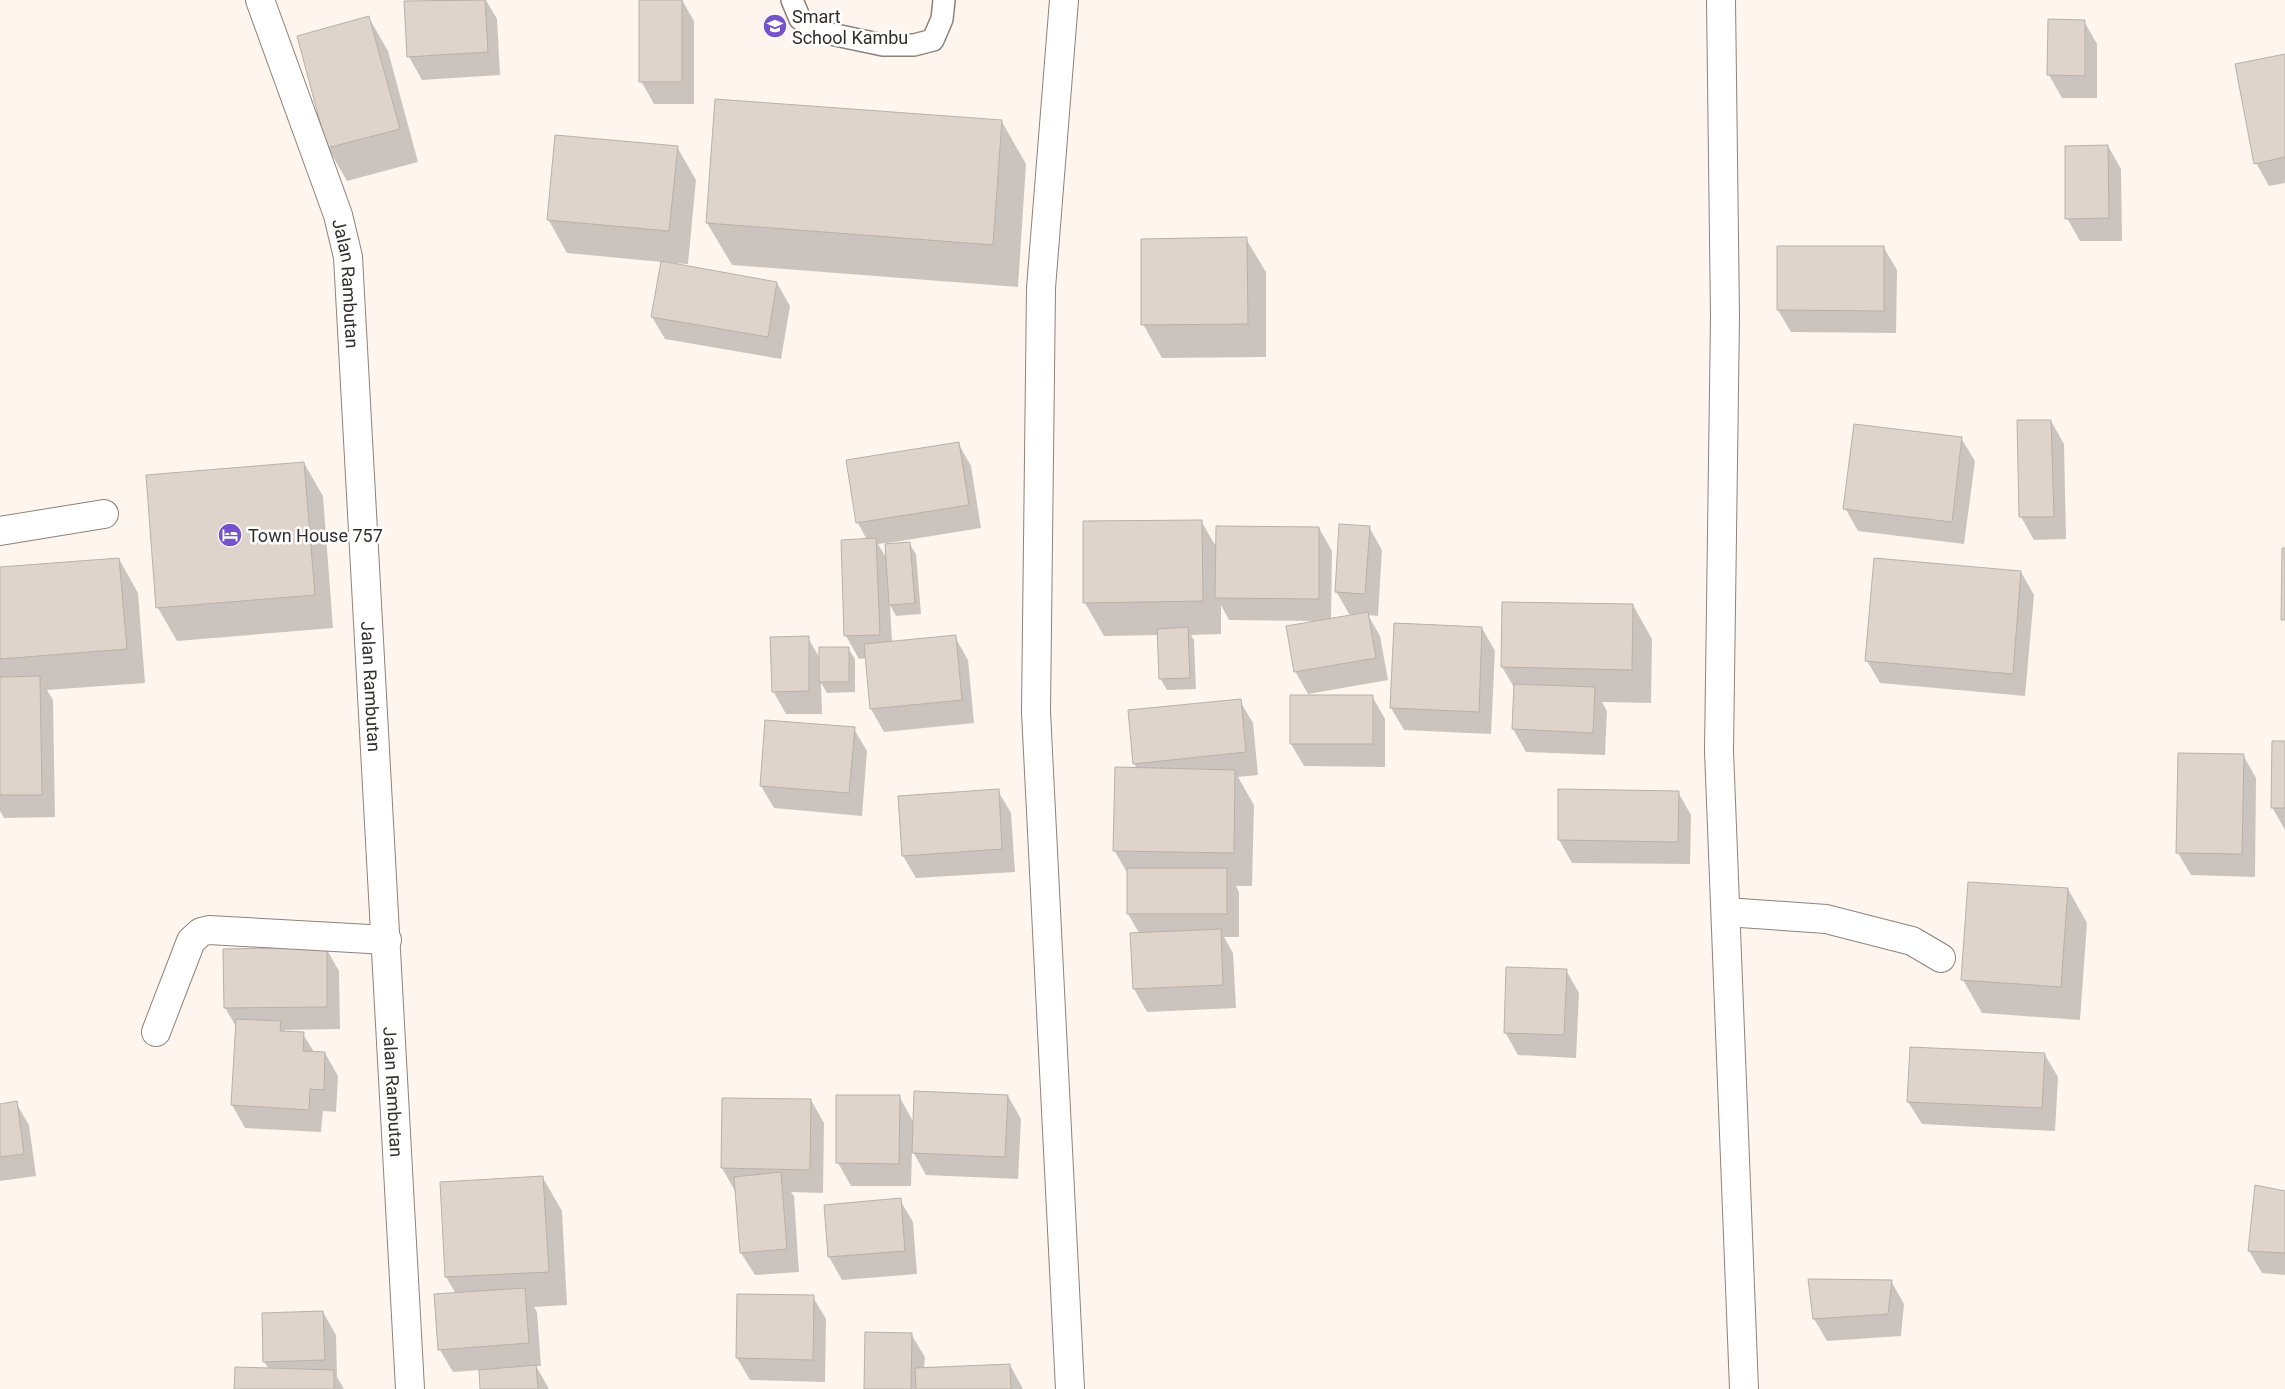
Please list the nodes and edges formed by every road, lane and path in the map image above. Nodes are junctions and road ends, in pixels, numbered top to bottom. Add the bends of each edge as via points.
1 (260, 0) edge
2 (792, 0) edge
3 (944, 0) edge
4 (1064, 0) edge
5 (1721, 0) edge
6 (104, 514) dead end
7 (0, 531) edge
8 (1726, 912) junction
9 (387, 940) junction
10 (1941, 958) dead end
11 (156, 1032) dead end
12 (410, 1389) edge
13 (1070, 1389) edge
14 (1744, 1389) edge

1 - 9 street, Jalan Rambutan via 338,215 348,258
2 - 3 lane via 800,18 826,32 883,45 914,45 933,40 942,19
4 - 13 street via 1041,288 1036,712
5 - 8 street via 1725,317 1719,751
6 - 7 street
8 - 10 street via 1826,919 1912,941
8 - 14 street
9 - 11 street via 201,932 191,941
9 - 12 street, Jalan Rambutan

